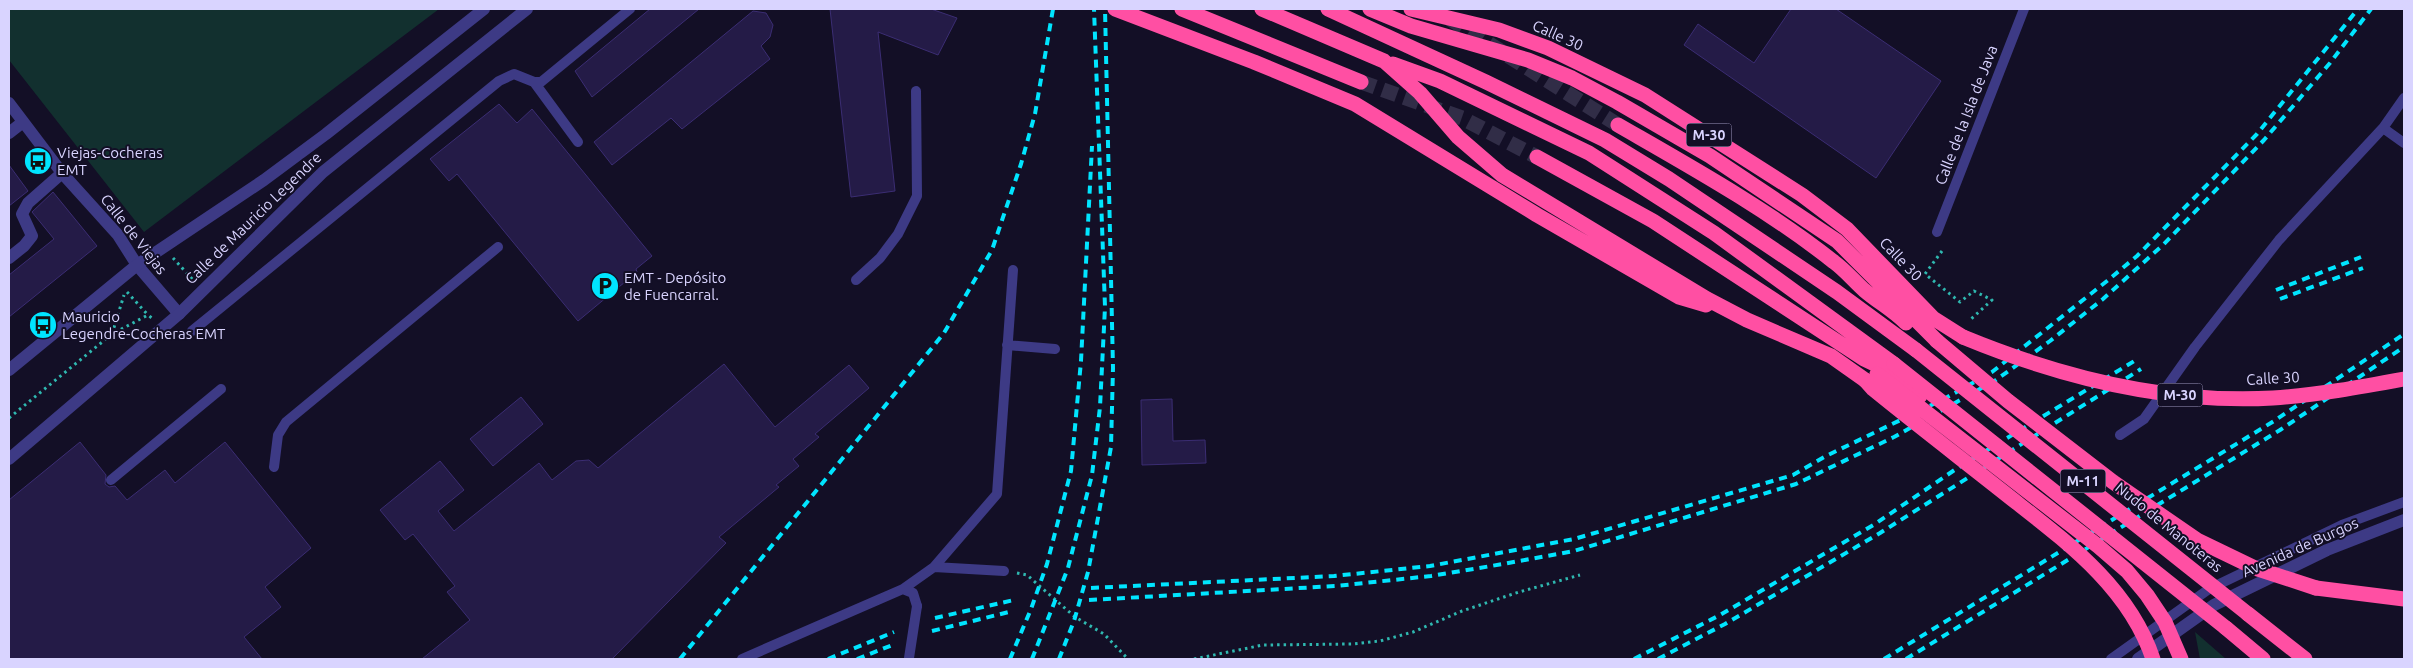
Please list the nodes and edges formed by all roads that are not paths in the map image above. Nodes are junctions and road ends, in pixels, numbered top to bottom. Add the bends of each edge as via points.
1 (484, 9) edge
2 (527, 9) edge
3 (630, 9) edge
4 (1114, 9) edge
5 (1182, 9) edge
6 (1262, 9) edge
7 (1328, 9) edge
8 (1370, 9) edge
9 (1412, 9) edge
10 (2024, 9) edge
11 (1384, 61) junction
12 (534, 82) junction
13 (1361, 82) tunnel mouth
14 (916, 91) dead end
15 (2404, 98) edge
16 (9, 103) edge
17 (23, 122) junction
18 (1618, 125) tunnel mouth
19 (2384, 128) junction
20 (9, 133) edge
21 (578, 142) dead end
22 (2404, 143) edge
23 (1537, 157) tunnel mouth
24 (62, 173) junction
25 (1937, 232) dead end
26 (498, 247) dead end
27 (9, 258) edge
28 (137, 265) junction
29 (1013, 270) dead end
30 (856, 280) dead end
31 (1866, 292) junction
32 (179, 314) junction
33 (1735, 314) junction
34 (192, 331) dead end
35 (1901, 340) junction
36 (1007, 345) junction
37 (1927, 345) junction
38 (1055, 349) dead end
39 (9, 370) edge
40 (1880, 372) junction
41 (2404, 378) edge
42 (221, 389) dead end
43 (2120, 435) dead end
44 (9, 459) edge
45 (274, 468) dead end
46 (111, 480) dead end
47 (2404, 502) edge
48 (2404, 520) edge
49 (934, 567) junction
50 (2150, 567) junction
51 (1004, 571) road end
52 (903, 589) junction
53 (2404, 599) edge
54 (742, 659) edge
55 (908, 659) edge
56 (2111, 659) edge
57 (2138, 659) edge
58 (2153, 659) edge
59 (2172, 659) edge
60 (2180, 659) edge
61 (2263, 659) edge
62 (2305, 659) edge

1 - 28 street, Calle de Mauricio Legendre via 264,180
2 - 32 street, Calle de Mauricio Legendre via 342,156
3 - 12 lane via 541,82
4 - 33 highway via 1354,104 1679,297
5 - 13 highway
6 - 11 highway
7 - 35 highway via 1605,140 1837,292
8 - 37 highway via 1411,26 1528,60 1572,78 1693,146 1837,241
9 - 41 highway, Calle 30 / M-30, bridge via 1499,30 1548,48 1645,95 1802,195 1847,228 1933,318 1963,337 2006,355 2061,373 2172,395 2272,398 2338,391
10 - 25 lane, Calle de la Isla de Java
11 - 33 highway via 1420,93 1458,137 1502,176
11 - 40 highway via 1440,82 1589,154 1714,233
12 - 21 lane
12 - 34 lane via 514,74 506,76
14 - 30 lane via 917,196 898,234 880,258
15 - 19 lane
16 - 17 street, Calle de Viejas
17 - 20 street
17 - 24 street, Calle de Viejas
18 - 31 highway via 1755,208 1834,262
19 - 22 lane
19 - 43 lane via 2279,240 2195,347 2144,419
23 - 40 highway via 1653,222
24 - 27 street via 28,203 22,214 32,236
24 - 28 street, Calle de Viejas via 118,235
26 - 45 lane via 286,422 278,435
28 - 32 street, Calle de Viejas
28 - 39 street, Calle de Mauricio Legendre
29 - 36 lane
31 - 35 highway
31 - 37 highway via 1895,312
32 - 44 street, Calle de Mauricio Legendre
33 - 40 highway via 1831,356
35 - 37 highway
36 - 38 lane
36 - 49 lane via 997,494
37 - 53 highway, bridge via 2008,401 2134,498 2197,540 2254,568 2316,588
37 - 62 highway, Nudo de Manoteras / M-11, bridge
40 - 50 highway, bridge
40 - 50 highway, bridge via 2121,551
40 - 58 highway, bridge via 1873,389 2077,551 2110,585 2146,640
40 - 59 highway via 1880,386 2100,557 2126,582 2163,637
40 - 60 highway, bridge via 2127,571 2165,622
42 - 46 lane
47 - 56 lane via 2342,525 2210,589
48 - 57 street, Avenida de Burgos via 2327,550 2214,605
49 - 51 lane
49 - 52 lane
50 - 61 highway, bridge
52 - 54 lane
52 - 55 lane, bridge via 913,593 916,606

